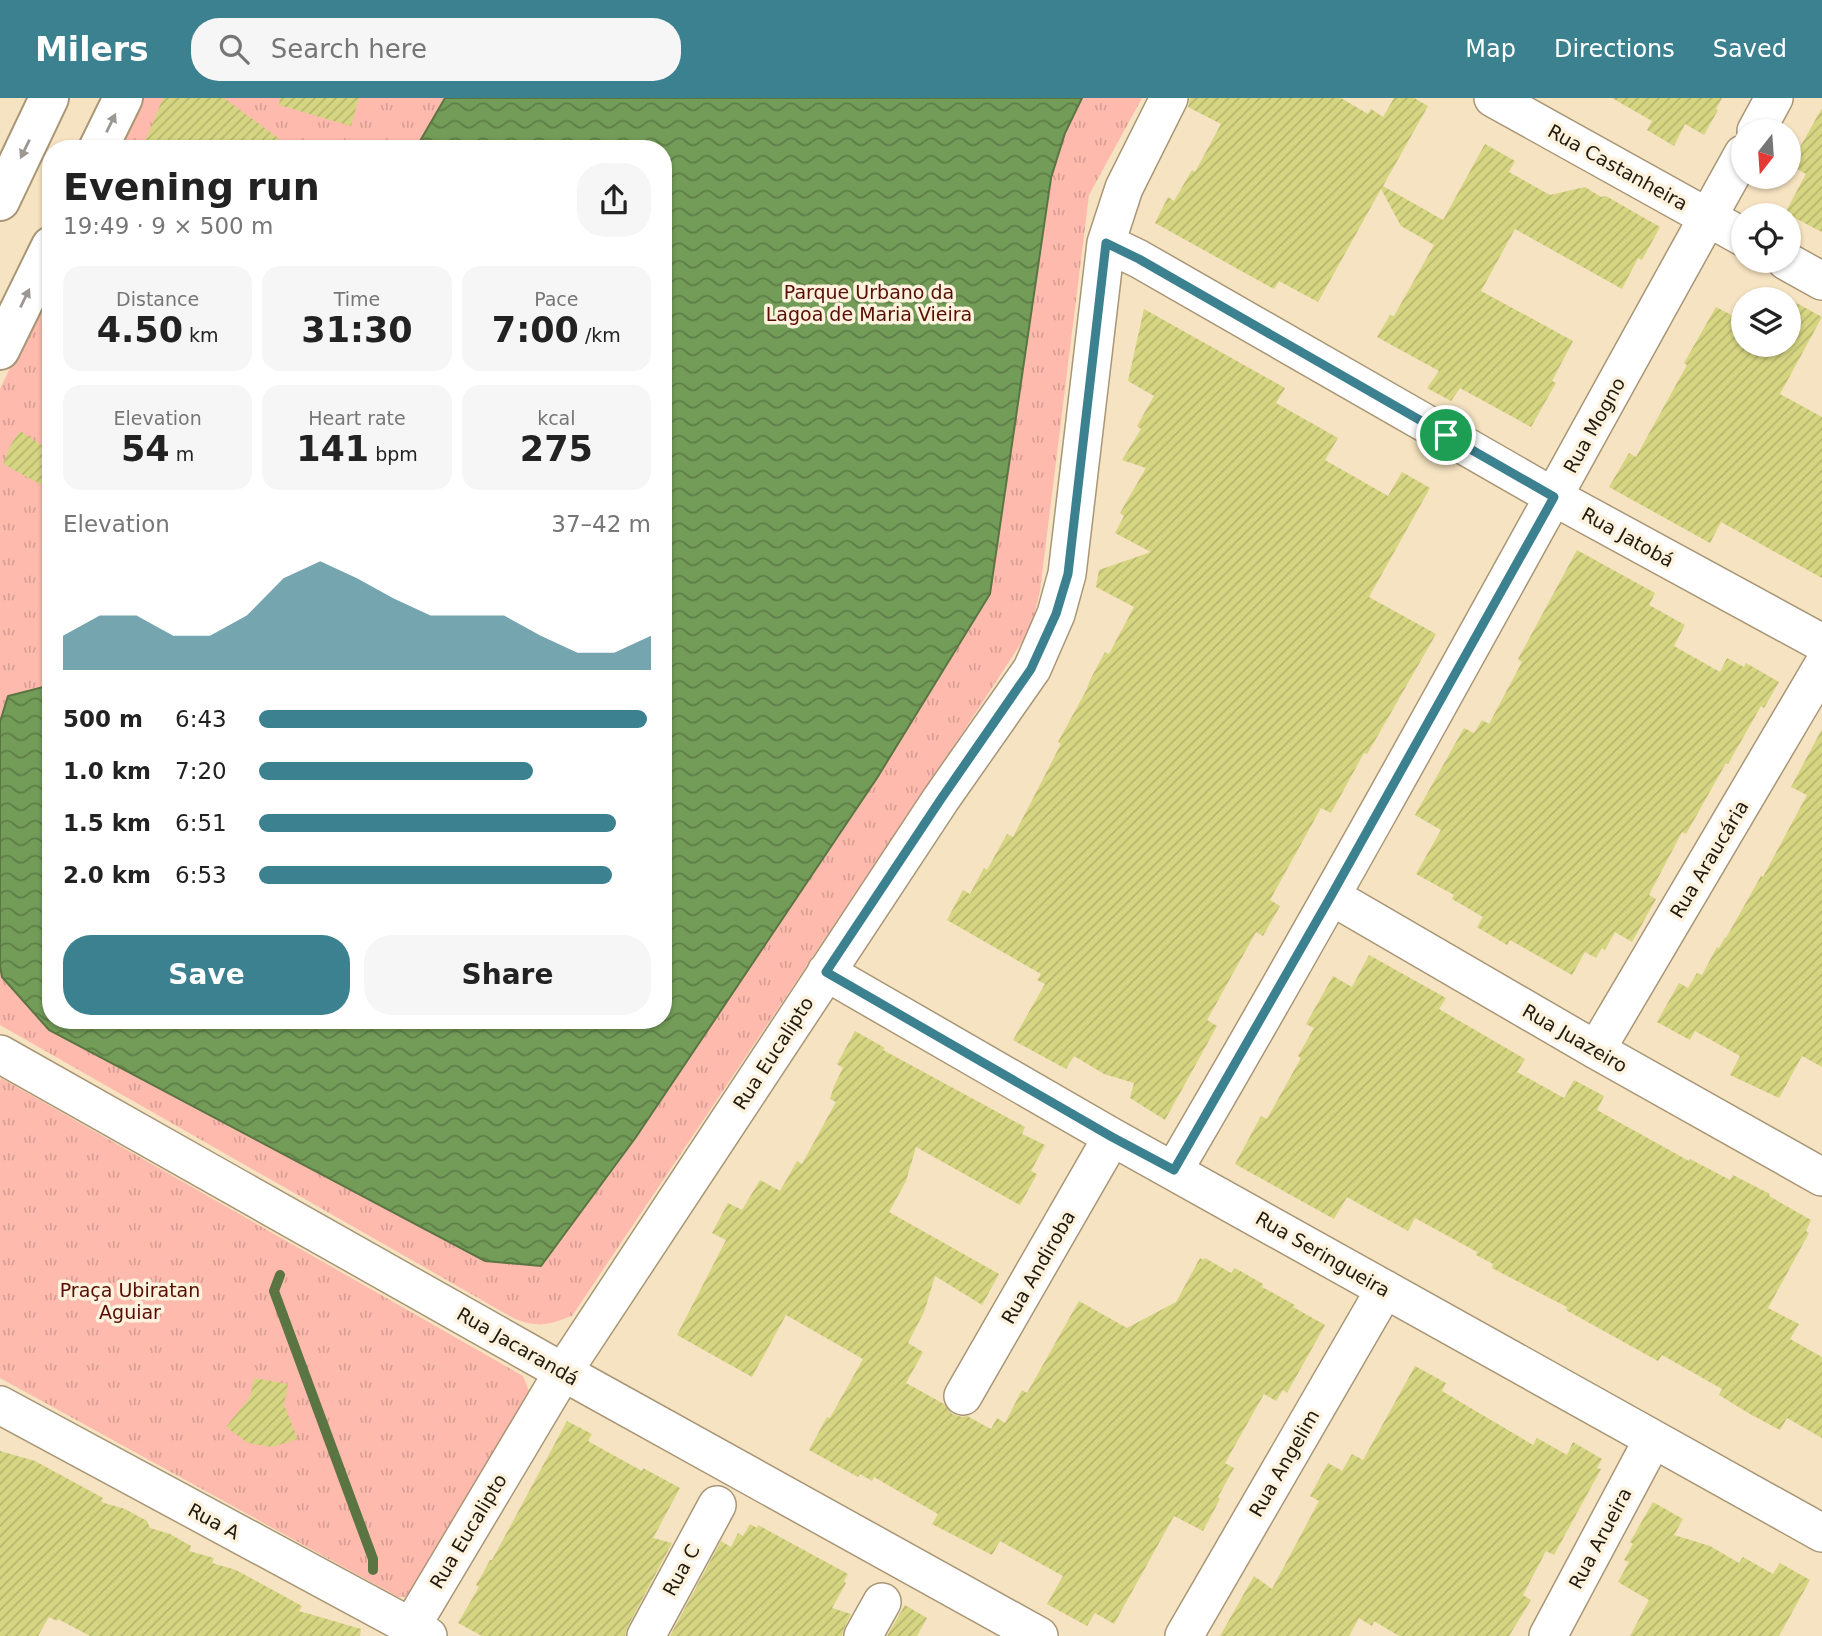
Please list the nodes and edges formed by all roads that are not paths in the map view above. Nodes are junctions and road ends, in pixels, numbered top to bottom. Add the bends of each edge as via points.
1 (49, 98) edge
2 (123, 98) edge
3 (1169, 98) edge
4 (1493, 98) edge
5 (1774, 98) edge
6 (1763, 119) edge
7 (103, 140) edge
8 (1731, 175) edge
9 (0, 201) edge
10 (1708, 216) junction
11 (1731, 230) edge
12 (1106, 243) junction
13 (42, 264) edge
14 (1801, 269) edge
15 (1822, 281) edge
16 (0, 350) edge
17 (1554, 497) junction
18 (1822, 643) edge
19 (1822, 667) edge
20 (1331, 896) junction
21 (826, 972) junction
22 (1596, 1050) junction
23 (0, 1054) edge
24 (1112, 1137) junction
25 (1174, 1170) junction
26 (1822, 1177) edge
27 (1385, 1289) junction
28 (563, 1372) junction
29 (963, 1396) dead end
30 (0, 1405) edge
31 (1653, 1439) junction
32 (717, 1505) dead end
33 (1822, 1532) edge
34 (882, 1602) dead end
35 (419, 1631) edge
36 (646, 1636) edge
37 (863, 1636) edge
38 (1039, 1636) edge
39 (1184, 1636) edge
40 (1548, 1636) edge

1 -> 9 main road
7 -> 2 main road
3 - 12 street, Rua Eucalipto via 1124,188
4 - 10 street, Rua Castanheira
5 - 6 street
8 - 10 street, Rua Mogno
10 - 11 street, Rua Castanheira
10 - 17 street, Rua Mogno
12 - 17 street, Rua Jatobá
12 - 21 street, Rua Eucalipto via 1068,574 1056,614 1031,669
16 -> 13 main road
14 - 15 street
17 - 18 street, Rua Jatobá
17 - 20 street, Rua Mogno
19 - 22 street, Rua Araucária
20 - 22 street, Rua Juazeiro
20 - 25 street, Rua Mogno
21 - 24 street, Rua Seringueira
21 - 28 street, Rua Eucalipto
22 - 26 street, Rua Juazeiro
23 - 28 street, Rua Jacarandá
24 - 25 street, Rua Seringueira
24 - 29 street, Rua Andiroba
25 - 27 street, Rua Seringueira
27 - 31 street, Rua Seringueira
27 - 39 street, Rua Angelim
28 - 35 street, Rua Eucalipto
28 - 38 street, Rua Jacarandá
30 - 35 street, Rua A
31 - 33 street, Rua Seringueira
31 - 40 street, Rua Arueira
32 - 36 street, Rua C
34 - 37 street

